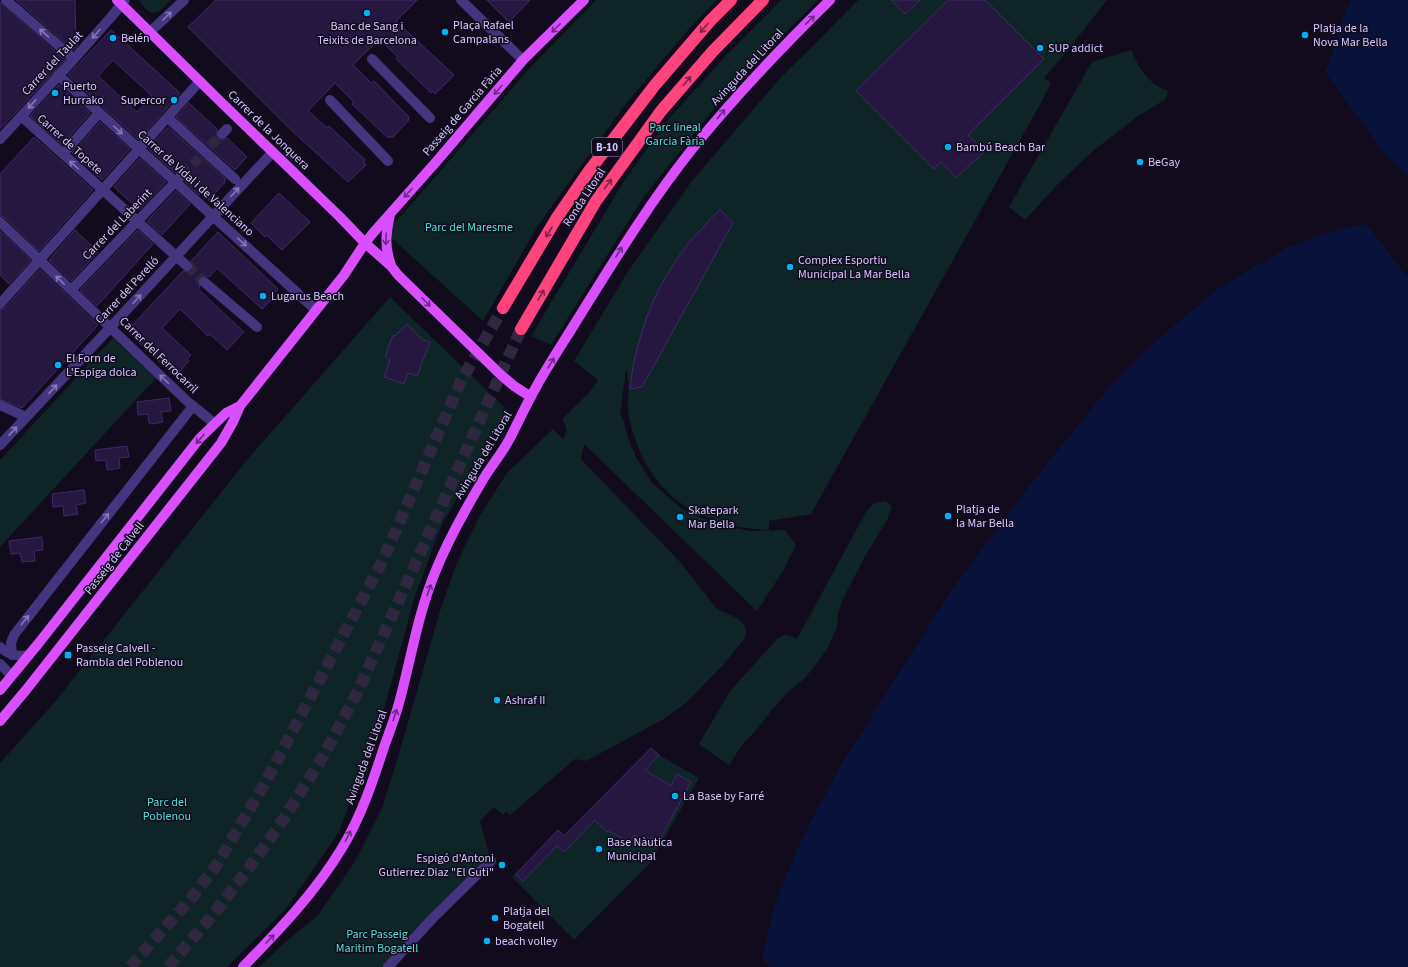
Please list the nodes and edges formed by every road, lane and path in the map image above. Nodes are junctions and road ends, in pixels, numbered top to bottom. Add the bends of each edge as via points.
1 (6, 0) edge
2 (184, 0) edge
3 (461, 0) edge
4 (584, 0) edge
5 (731, 0) edge
6 (763, 0) edge
7 (830, 0) edge
8 (121, 1) edge
9 (150, 32) junction
10 (74, 59) junction
11 (372, 59) dead end
12 (523, 60) junction
13 (58, 75) junction
14 (200, 81) junction
15 (330, 100) dead end
16 (99, 113) junction
17 (21, 116) junction
18 (168, 118) junction
19 (430, 118) dead end
20 (0, 139) edge
21 (140, 150) junction
22 (273, 152) junction
23 (62, 154) junction
24 (388, 162) dead end
25 (178, 179) junction
26 (235, 179) dead end
27 (102, 191) junction
28 (390, 212) junction
29 (213, 216) junction
30 (0, 222) edge
31 (137, 222) junction
32 (364, 243) junction
33 (176, 256) junction
34 (40, 260) junction
35 (187, 266) tunnel mouth
36 (391, 266) junction
37 (204, 282) tunnel mouth
38 (71, 290) junction
39 (0, 304) edge
40 (503, 308) tunnel mouth
41 (316, 310) junction
42 (111, 327) junction
43 (257, 327) dead end
44 (521, 329) tunnel mouth
45 (531, 397) junction
46 (0, 405) edge
47 (193, 406) junction
48 (240, 406) junction
49 (26, 417) junction
50 (214, 423) junction
51 (0, 445) edge
52 (0, 647) edge
53 (12, 655) junction
54 (29, 655) junction
55 (0, 664) edge
56 (8, 672) dead end
57 (2, 684) edge
58 (0, 721) edge
59 (491, 861) dead end
60 (243, 967) edge
61 (388, 967) edge

10 -> 1 street
9 -> 2 street
3 - 12 street
4 -> 12 main road, Passeig de Garcia Fària
5 -> 40 highway, Ronda Litoral / B-10 via 655,85 589,171 556,219
44 -> 6 highway, Ronda Litoral / B-10 via 596,201 656,118 713,51
45 -> 7 main road, Avinguda del Litoral via 609,267 664,186 746,85
8 - 9 main road, Carrer de la Jonquera
8 -> 10 street, Carrer del Taulat via 112,16
9 - 14 main road, Carrer de la Jonquera
10 - 13 street, Carrer del Taulat
11 - 19 street
12 -> 28 main road, Passeig de Garcia Fària
13 - 16 street, Carrer de Vidal i de Valenciano
13 -> 17 street, Carrer del Taulat
14 - 18 street
14 - 22 main road, Carrer de la Jonquera
15 - 24 street
16 -> 21 street, Carrer de Vidal i de Valenciano
16 - 23 street
17 - 20 street, Carrer del Taulat
17 - 23 street, Carrer de Topete
18 - 21 street
18 - 26 street
21 - 25 street, Carrer de Vidal i de Valenciano
21 - 27 street
29 -> 22 street, Carrer del Perelló
22 - 32 main road, Carrer de la Jonquera
27 -> 23 street, Carrer de Topete
25 - 29 street, Carrer de Vidal i de Valenciano
25 - 31 street, Carrer del Laberint
27 - 31 street, Carrer de Topete
27 - 34 street
28 - 32 main road, Passeig de Garcia Fària
28 -> 36 main road via 386,252
29 - 33 street, Carrer del Perelló
29 -> 41 street, Carrer de Vidal i de Valenciano
30 - 34 street, Carrer del Ferrocarril
31 - 33 street
31 - 38 street, Carrer del Laberint
32 - 36 main road, Carrer de la Jonquera
32 - 41 main road, Passeig de Calvell via 344,275
33 - 35 street
42 -> 33 street, Carrer del Perelló
38 -> 34 street, Carrer del Ferrocarril
34 - 39 street
36 -> 45 main road, Carrer de la Jonquera via 501,375
37 - 43 street
38 - 42 street, Carrer del Ferrocarril
41 - 48 main road, Passeig de Calvell
47 -> 42 street, Carrer del Ferrocarril
49 -> 42 street, Carrer del Perelló
60 -> 45 main road, Avinguda del Litoral via 274,936 314,889 357,819 399,705 435,572 467,508 507,444
46 - 49 street
47 - 50 street, Carrer del Ferrocarril
53 -> 47 street via 11,643 14,635
48 - 50 main road, Passeig de Calvell
48 - 58 main road, Passeig de Calvell via 221,443
51 -> 49 street, Carrer del Perelló
50 -> 54 main road, Passeig de Calvell via 185,456
52 - 53 street
53 - 54 street
54 - 57 main road, Passeig de Calvell
55 - 56 street
59 - 61 street

